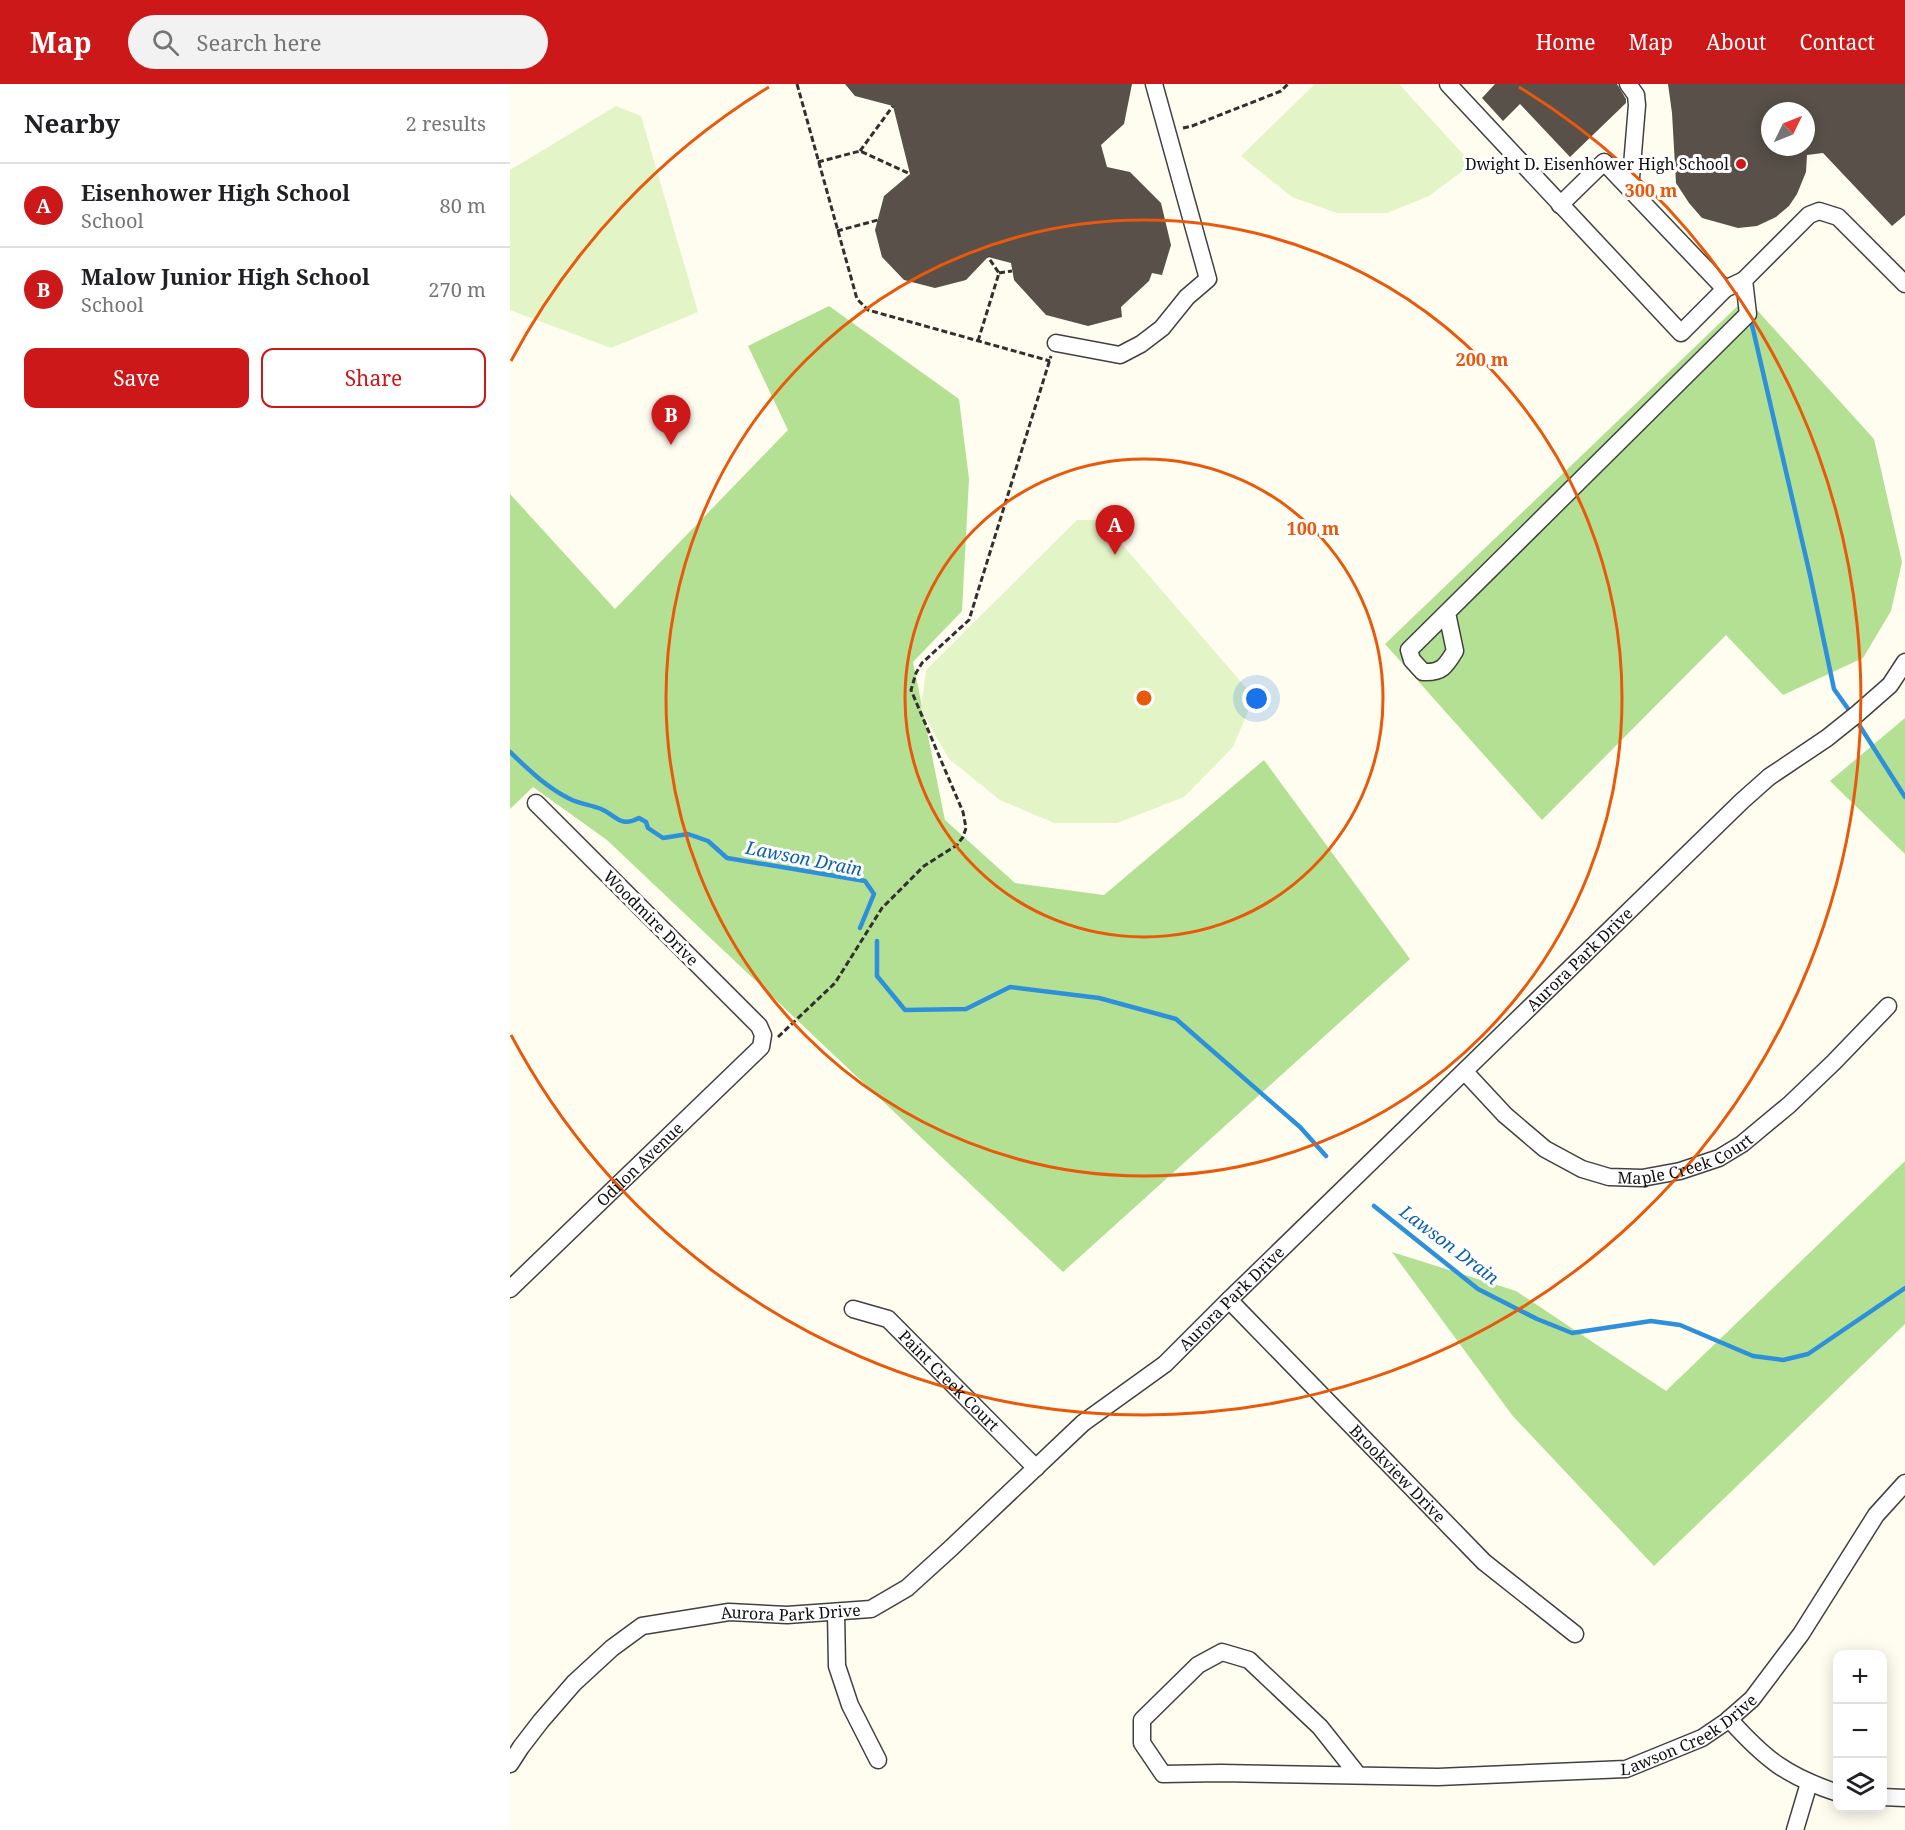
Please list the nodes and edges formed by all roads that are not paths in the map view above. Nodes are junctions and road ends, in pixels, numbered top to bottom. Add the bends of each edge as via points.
1 (1154, 84) edge
2 (1448, 84) edge
3 (1628, 84) edge
4 (1630, 190) junction
5 (1560, 205) junction
6 (1744, 280) junction
7 (1905, 284) edge
8 (1725, 289) junction
9 (1056, 343) dead end
10 (1447, 613) dead end
11 (1905, 662) edge
12 (536, 803) dead end
13 (1888, 1006) dead end
14 (762, 1041) joint
15 (1465, 1072) junction
16 (510, 1289) edge
17 (1229, 1300) junction
18 (853, 1309) dead end
19 (1036, 1468) junction
20 (1905, 1483) edge
21 (836, 1612) junction
22 (1575, 1634) dead end
23 (1730, 1719) junction
24 (878, 1760) dead end
25 (510, 1764) edge
26 (1359, 1775) junction
27 (1809, 1783) junction
28 (1833, 1790) edge
29 (1887, 1797) edge
30 (1905, 1798) edge
31 (1795, 1830) edge

1 - 9 street via 1208,279 1162,328 1120,355
2 - 5 street
3 - 4 street via 1636,95 1637,105
4 - 5 street via 1604,162
4 - 8 street
5 - 8 street via 1681,333
6 - 7 street via 1809,215 1819,211 1838,217
6 - 8 street
6 - 10 street via 1748,314
11 - 15 street, Aurora Park Drive via 1890,685 1742,801
12 - 14 street, Woodmire Drive via 759,1026
13 - 15 street, Maple Creek Court via 1789,1105 1742,1144 1700,1165 1642,1178 1609,1177 1582,1169 1545,1149 1505,1115
14 - 16 street, Odilon Avenue
15 - 17 street, Aurora Park Drive
17 - 19 street, Aurora Park Drive via 1166,1364 1083,1423
17 - 22 street, Brookview Drive via 1484,1562
18 - 19 street, Paint Creek Court via 888,1319
19 - 21 street, Aurora Park Drive via 907,1588 871,1609
20 - 23 street, Lawson Creek Drive via 1876,1515 1794,1644 1752,1699
21 - 24 street via 837,1666 850,1705
21 - 25 street, Aurora Park Drive via 729,1612 642,1626 574,1683 540,1721
23 - 26 street, Lawson Creek Drive via 1702,1738 1626,1769 1438,1777
23 - 27 street via 1755,1748
26 - 26 street, Lawson Creek Drive via 1163,1774 1142,1743 1142,1720 1198,1665 1222,1652 1249,1660 1320,1727
27 - 28 street
27 - 31 street
29 - 30 street

